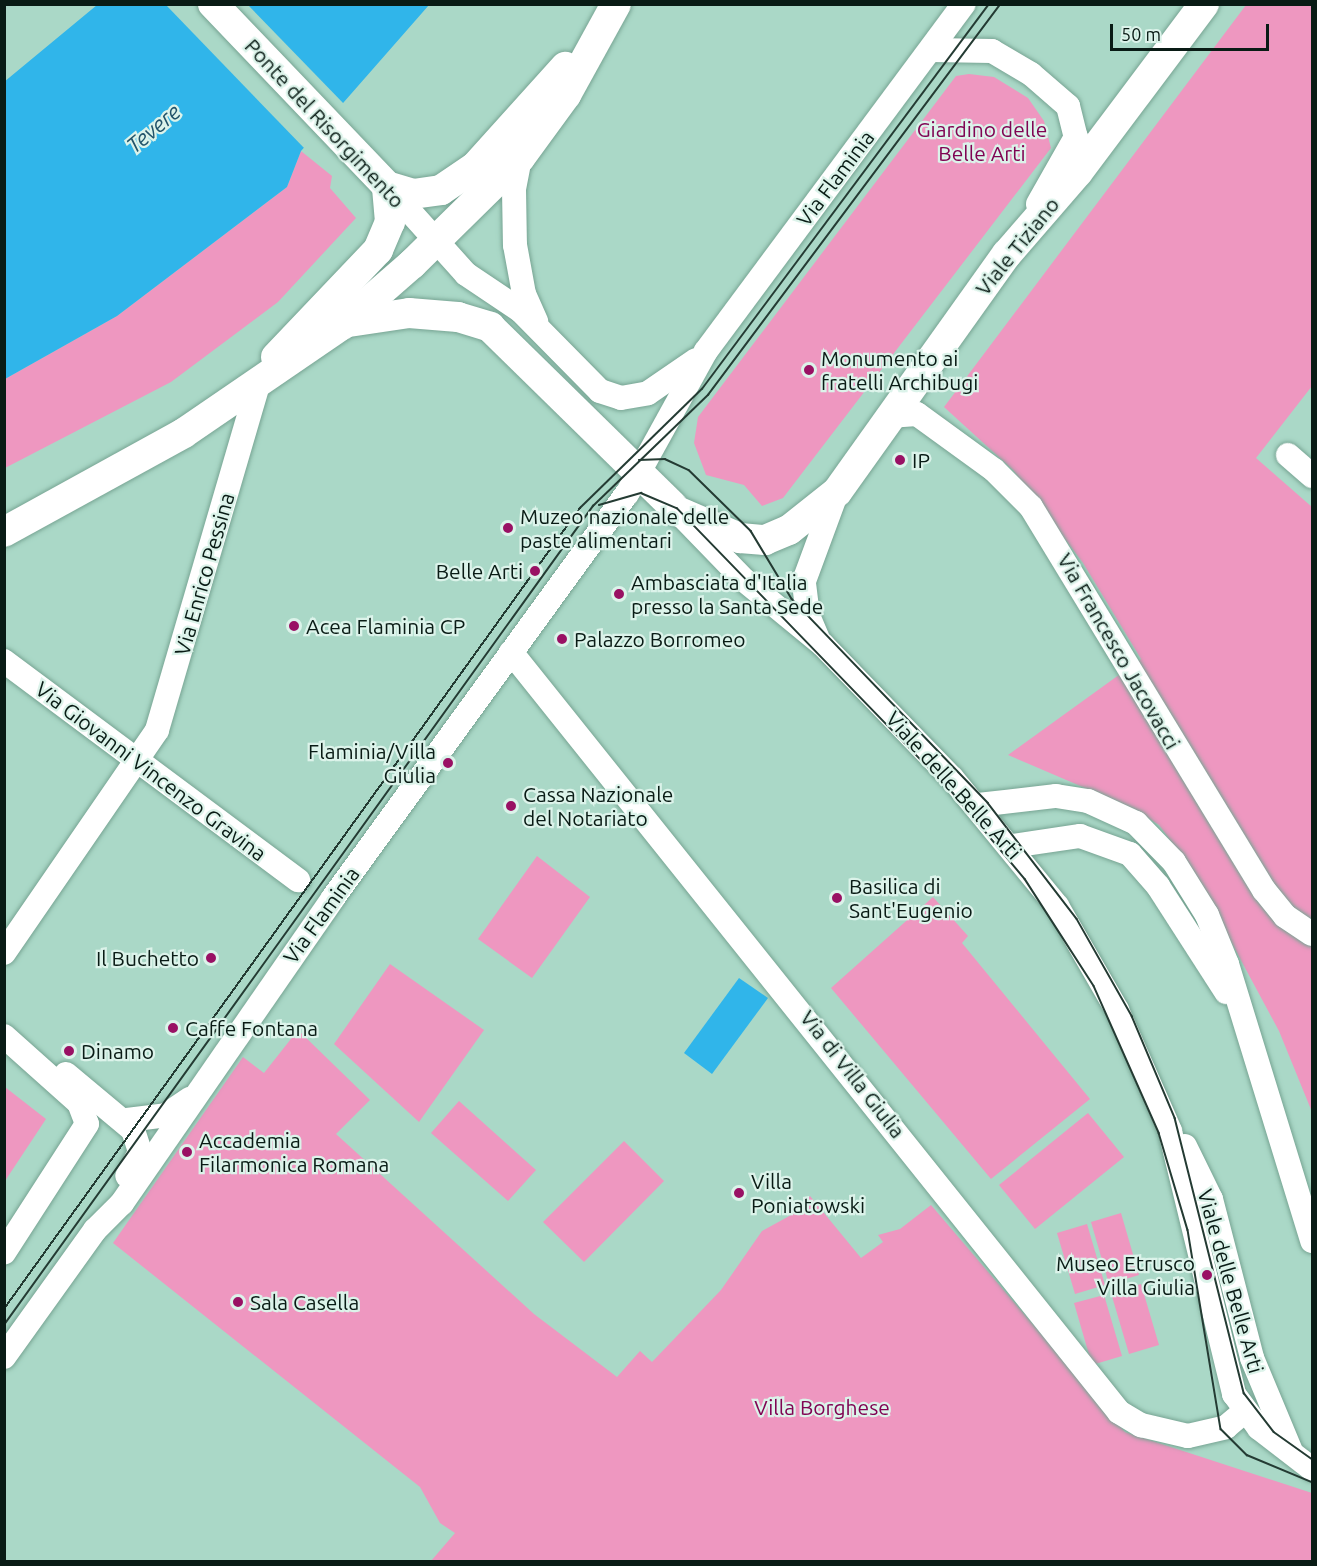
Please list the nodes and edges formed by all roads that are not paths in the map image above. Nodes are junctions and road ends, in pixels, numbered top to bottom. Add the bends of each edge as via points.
1 (213, 4) edge
2 (964, 4) edge
3 (1204, 4) edge
4 (610, 14) edge
5 (931, 50) junction
6 (520, 158) junction
7 (387, 186) junction
8 (436, 243) junction
9 (1007, 254) junction
10 (342, 325) junction
11 (532, 343) junction
12 (706, 351) junction
13 (259, 382) junction
14 (889, 416) junction
15 (1288, 455) dead end
16 (640, 473) junction
17 (1312, 476) edge
18 (837, 492) junction
19 (675, 508) junction
20 (4, 531) edge
21 (823, 645) junction
22 (512, 652) junction
23 (4, 662) edge
24 (140, 762) junction
25 (978, 805) junction
26 (1012, 846) junction
27 (298, 880) dead end
28 (1312, 934) edge
29 (4, 953) edge
30 (1241, 1017) junction
31 (7, 1038) edge
32 (197, 1090) junction
33 (93, 1093) junction
34 (1161, 1109) junction
35 (127, 1120) junction
36 (45, 1195) junction
37 (95, 1230) junction
38 (1312, 1241) edge
39 (4, 1253) edge
40 (4, 1358) edge
41 (1245, 1412) junction
42 (1303, 1463) edge

1 - 7 main road, Ponte del Risorgimento
2 - 5 street, Via Flaminia
3 - 9 main road, Viale Tiziano via 1078,172
4 - 6 main road via 570,88
4 - 7 main road via 462,178 441,190 420,194
5 - 9 street via 992,51 1051,88 1073,114 1077,132 1070,149
5 - 12 street, Via Flaminia
6 - 8 main road
6 - 11 street via 513,203 516,259
7 - 8 street, Ponte del Risorgimento
7 - 13 main road via 390,222 378,250 293,336
8 - 10 main road
8 - 11 street, Ponte del Risorgimento
9 - 14 main road, Viale Tiziano
10 - 11 main road via 390,313 458,317
10 - 13 main road
11 - 12 street via 592,385 621,398 662,386
11 - 16 main road
12 - 16 street, Via Flaminia
13 - 20 main road via 134,464
13 - 24 street, Via Enrico Pessina via 160,722
14 - 18 main road, Viale Tiziano
14 - 28 street, Via Francesco Jacovacci via 917,414 994,470 1031,507 1264,890 1286,916
15 - 17 street
16 - 19 main road
16 - 22 street, Via Flaminia
18 - 19 main road, Viale Tiziano via 789,530 765,540 740,538
18 - 21 street, Viale Tiziano via 804,580 808,616
19 - 21 street via 744,580
21 - 25 street, Viale delle Belle Arti
22 - 32 street, Via Flaminia
22 - 41 street, Via di Villa Giulia via 1119,1412 1179,1436 1226,1427
23 - 24 street, Via Giovanni Vincenzo Gravina
24 - 27 street, Via Giovanni Vincenzo Gravina
24 - 29 street, Via Enrico Pessina
25 - 26 street, Viale delle Belle Arti
25 - 30 street via 1066,796 1106,807 1147,832 1207,915
26 - 30 street via 1080,836 1130,854 1167,898
26 - 34 street, Viale delle Belle Arti via 1085,951
30 - 38 street
31 - 33 street
31 - 36 street via 79,1103 86,1117 84,1135
32 - 35 street via 166,1114
32 - 37 street, Via Flaminia via 122,1203
33 - 35 street
33 - 36 street via 105,1109 107,1122
34 - 41 street, Viale delle Belle Arti via 1191,1204 1224,1363
34 - 42 street, Viale delle Belle Arti via 1209,1193 1258,1377
35 - 37 street via 138,1139 139,1156
36 - 39 street
37 - 40 street, Via Flaminia
41 - 42 street

